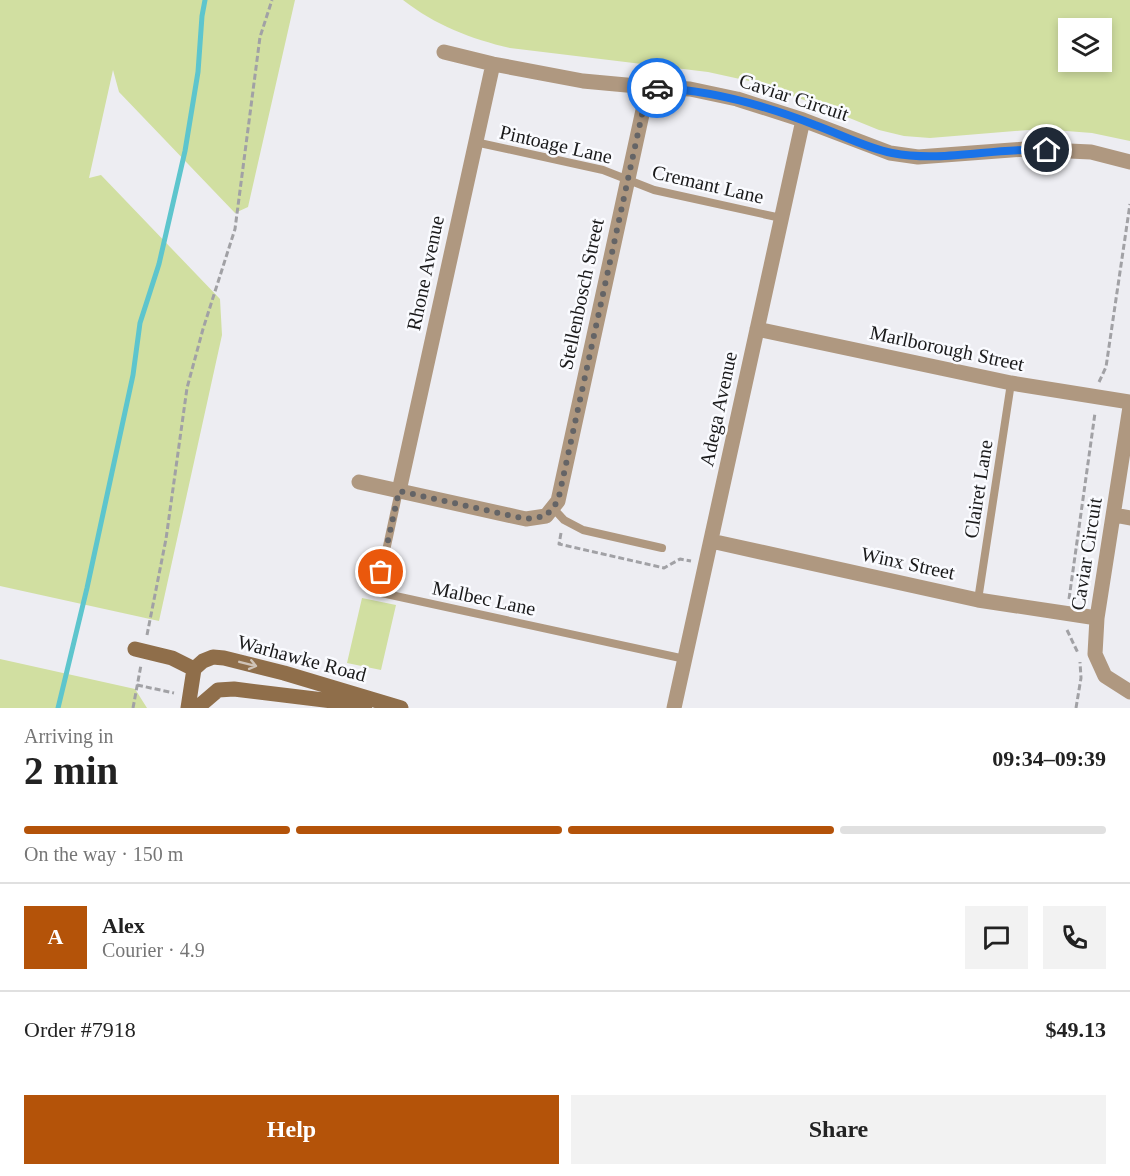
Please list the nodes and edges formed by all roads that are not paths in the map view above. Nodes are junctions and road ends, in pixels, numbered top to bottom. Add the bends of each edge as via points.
1 (444, 52) dead end
2 (493, 64) junction
3 (648, 87) junction
4 (802, 120) junction
5 (476, 142) junction
6 (1130, 162) edge
7 (627, 180) junction
8 (781, 218) junction
9 (757, 328) junction
10 (1011, 384) junction
11 (1130, 405) edge
12 (359, 482) dead end
13 (399, 491) junction
14 (553, 508) junction
15 (1114, 515) junction
16 (1130, 518) edge
17 (711, 541) junction
18 (662, 548) dead end
19 (978, 600) junction
20 (1098, 618) junction
21 (139, 650) road end
22 (685, 659) junction
23 (195, 669) junction
24 (1130, 692) edge
25 (188, 708) edge
26 (197, 708) edge
27 (389, 708) edge
28 (401, 708) edge
29 (674, 708) edge

1 - 2 street, Caviar Circuit
2 - 3 street, Caviar Circuit via 584,81
2 - 5 street, Rhone Avenue
3 - 4 street, Caviar Circuit via 690,89 737,99
3 - 7 street, Stellenbosch Street
4 - 6 street, Caviar Circuit via 890,153 918,157 1024,149 1090,152
4 - 8 street, Adega Avenue
5 - 7 lane, Pintoage Lane via 603,170
5 - 13 street, Rhone Avenue
7 - 8 lane, Cremant Lane via 654,190
7 - 14 street, Stellenbosch Street via 558,501
8 - 9 street, Adega Avenue
9 - 10 street, Marlborough Street
9 - 17 street, Adega Avenue
10 - 11 street, Marlborough Street
10 - 19 lane, Clairet Lane
11 - 15 street, Caviar Circuit
12 - 13 street
13 - 14 street via 526,519 546,516
13 - 22 lane, Malbec Lane via 377,592
14 - 18 lane via 564,520 583,530
15 - 16 street
15 - 20 street, Caviar Circuit
17 - 19 street, Winx Street
17 - 22 street, Adega Avenue
19 - 20 street, Winx Street
20 - 24 street, Caviar Circuit via 1095,654 1105,676
21 - 23 street via 172,658
22 - 29 street, Adega Avenue
23 - 25 street
23 -> 28 street, Warhawke Road via 213,657 225,658
26 - 27 street via 218,690 234,689

